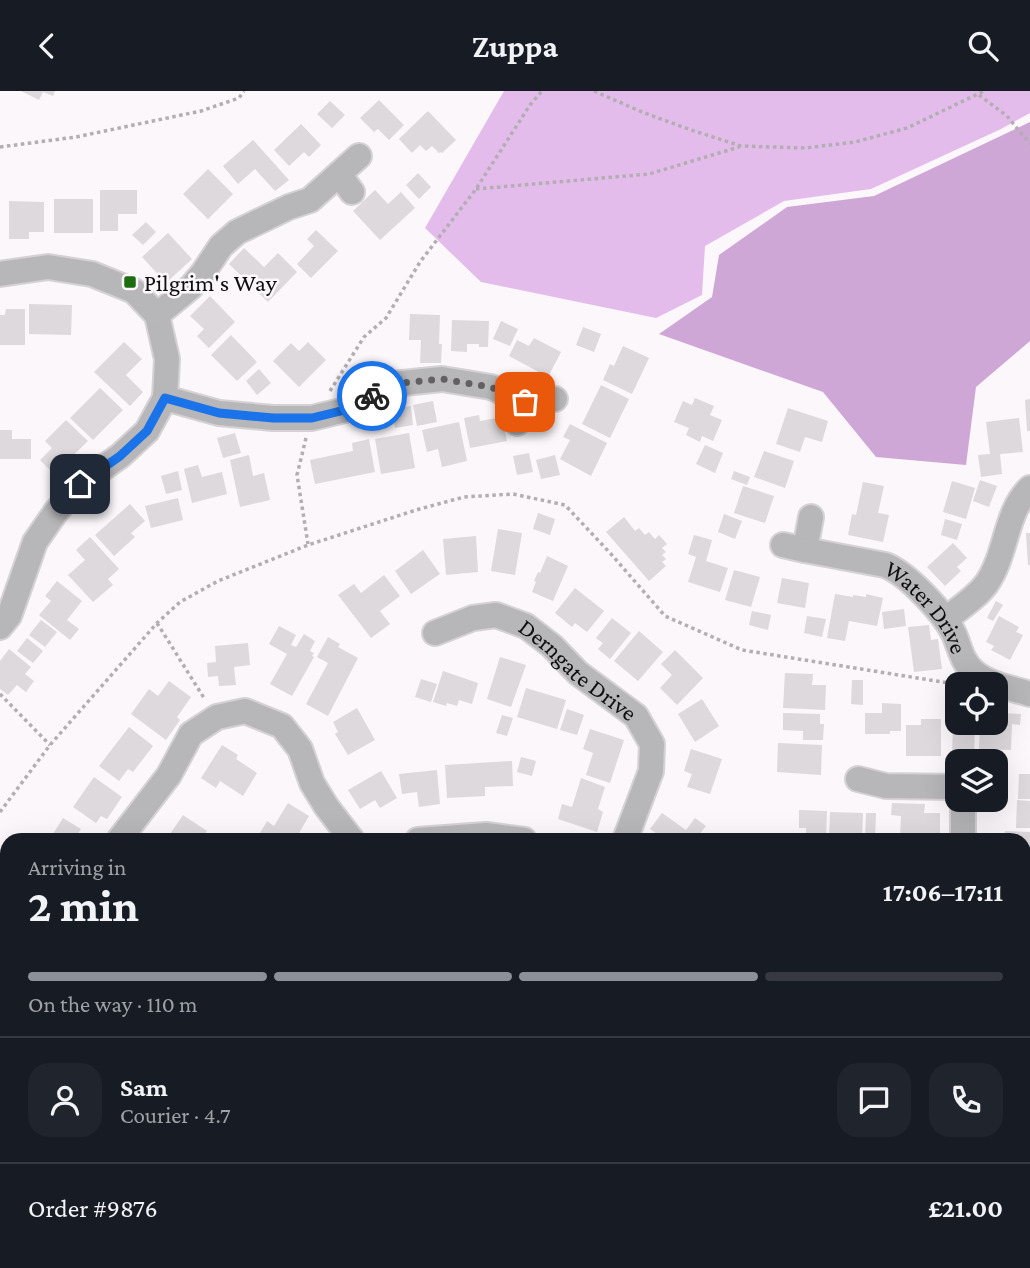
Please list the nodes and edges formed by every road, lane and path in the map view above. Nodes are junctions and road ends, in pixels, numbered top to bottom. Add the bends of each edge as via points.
1 (243, 91) edge
2 (542, 91) edge
3 (594, 91) edge
4 (984, 91) edge
5 (978, 94) junction
6 (1030, 144) edge
7 (741, 146) junction
8 (0, 147) edge
9 (359, 156) dead end
10 (476, 189) junction
11 (0, 274) edge
12 (157, 315) junction
13 (165, 398) junction
14 (555, 399) dead end
15 (312, 418) junction
16 (1030, 488) edge
17 (811, 517) dead end
18 (308, 545) dead end
19 (946, 619) junction
20 (157, 623) dead end
21 (0, 627) edge
22 (432, 634) dead end
23 (0, 694) edge
24 (1030, 694) edge
25 (217, 717) junction
26 (50, 745) dead end
27 (858, 779) dead end
28 (945, 787) edge
29 (963, 812) edge
30 (123, 833) edge
31 (347, 833) edge
32 (628, 833) edge
33 (963, 833) edge

1 - 8 path via 239,98 201,111 76,137
2 - 10 path
3 - 7 path
4 - 5 path
5 - 6 path via 1007,116
5 - 7 path via 907,128 855,142 805,148
7 - 10 path via 649,174
9 - 12 street via 346,183 237,232 191,287
10 - 15 path via 420,262 386,318 365,337
11 - 12 street via 48,267 92,274 134,291
12 - 13 street via 167,359
13 - 15 street via 219,413
13 - 21 street via 147,431 80,484 55,513 35,542 9,617
14 - 15 street via 521,413 491,387 442,379 393,384 349,409
15 - 18 path via 297,475
16 - 19 street via 1016,508 986,585
17 - 19 street, Water Drive via 794,547 895,568
19 - 24 street, Water Drive via 960,654 976,675
20 - 25 path
22 - 32 street, Derngate Drive via 473,618 496,615 527,626 578,673 636,716 652,744 651,771
23 - 26 path
25 - 30 street via 191,734 169,775
25 - 31 street via 245,711 282,726 300,749 312,783
27 - 28 street via 886,786
29 - 33 street

